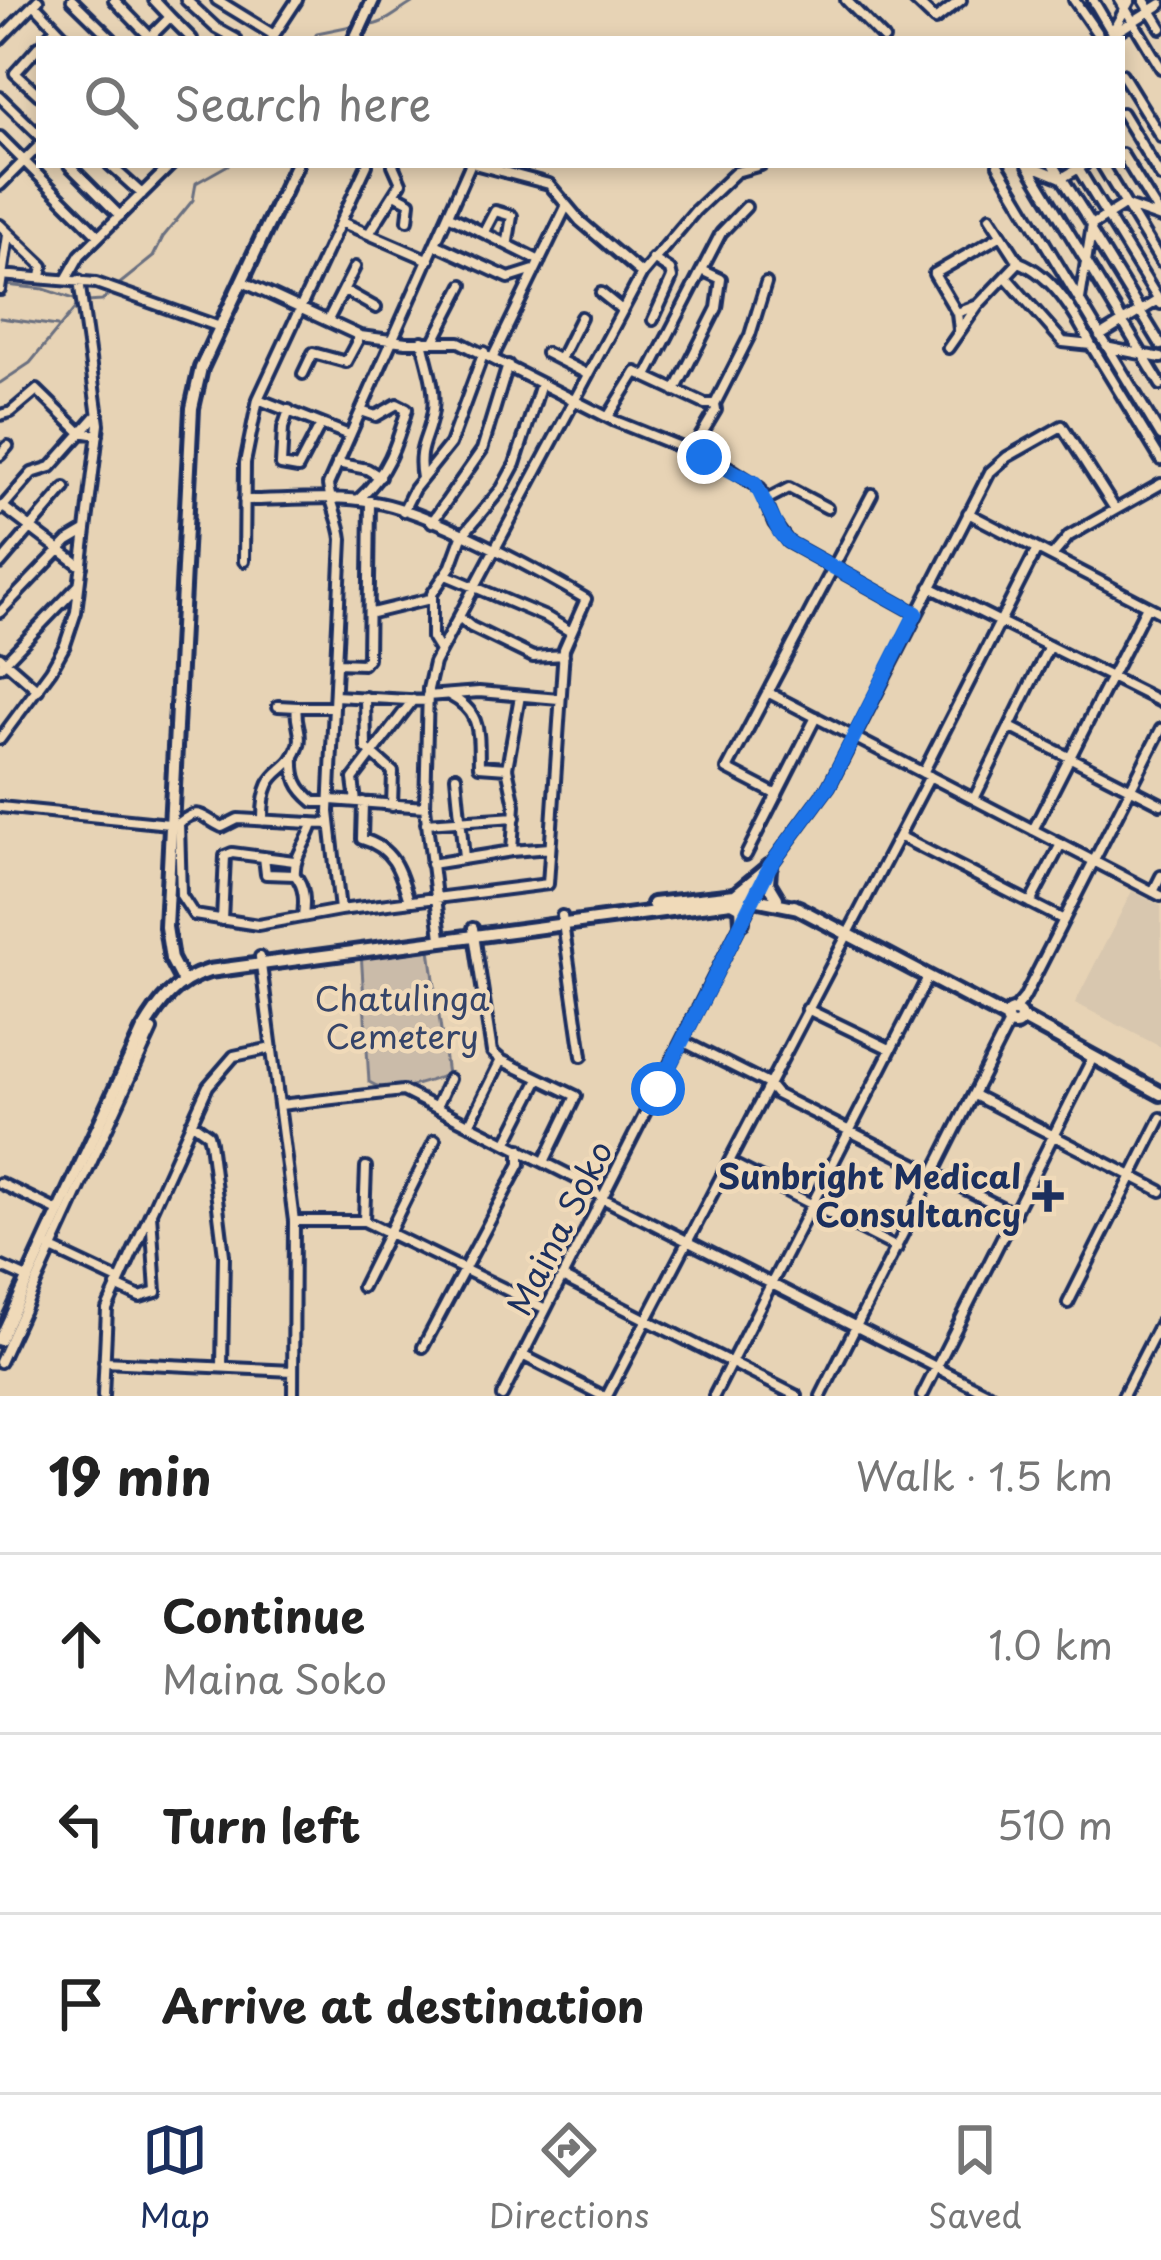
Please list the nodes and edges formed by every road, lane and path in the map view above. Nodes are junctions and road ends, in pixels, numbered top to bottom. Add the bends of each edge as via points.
1 (114, 0) edge
2 (154, 0) edge
3 (186, 0) edge
4 (297, 0) edge
5 (373, 0) edge
6 (846, 0) edge
7 (914, 0) edge
8 (961, 0) edge
9 (1074, 0) edge
10 (1093, 0) edge
11 (1144, 0) edge
12 (219, 1) edge
13 (36, 2) edge
14 (77, 2) edge
15 (1125, 3) edge
16 (1161, 4) edge
17 (1150, 10) junction
18 (170, 17) junction
19 (204, 18) junction
20 (1133, 21) junction
21 (56, 28) junction
22 (360, 28) edge
23 (1161, 28) edge
24 (49, 36) edge
25 (64, 36) edge
26 (109, 36) edge
27 (147, 36) edge
28 (151, 36) edge
29 (189, 36) edge
30 (231, 36) edge
31 (272, 36) edge
32 (274, 36) edge
33 (881, 36) edge
34 (1108, 36) edge
35 (0, 38) edge
36 (36, 49) edge
37 (1161, 68) edge
38 (1125, 79) edge
39 (36, 92) edge
40 (0, 97) edge
41 (1125, 118) edge
42 (36, 132) edge
43 (1161, 136) edge
44 (0, 137) edge
45 (36, 149) edge
46 (1125, 159) edge
47 (23, 162) junction
48 (72, 168) edge
49 (117, 168) edge
50 (154, 168) edge
51 (168, 168) edge
52 (295, 168) edge
53 (366, 168) edge
54 (394, 168) edge
55 (473, 168) edge
56 (487, 168) edge
57 (750, 168) edge
58 (1000, 168) edge
59 (1031, 168) edge
60 (1037, 168) edge
61 (1056, 168) edge
62 (1076, 168) edge
63 (1080, 168) edge
64 (1104, 168) edge
65 (161, 175) junction
66 (1161, 176) edge
67 (1062, 178) junction
68 (0, 185) edge
69 (142, 194) junction
70 (394, 194) junction
71 (1124, 205) junction
72 (566, 207) junction
73 (746, 207) dead end
74 (1107, 214) junction
75 (120, 216) junction
76 (450, 216) junction
77 (990, 218) dead end
78 (1161, 218) edge
79 (408, 220) dead end
80 (340, 222) junction
81 (0, 225) edge
82 (1092, 228) junction
83 (485, 230) junction
84 (370, 232) junction
85 (8, 233) junction
86 (99, 236) junction
87 (1000, 236) junction
88 (508, 242) junction
89 (437, 245) junction
90 (653, 259) junction
91 (429, 260) junction
92 (1019, 262) junction
93 (1161, 262) edge
94 (1086, 263) junction
95 (539, 265) junction
96 (355, 267) dead end
97 (704, 272) junction
98 (642, 274) junction
99 (1, 275) edge
100 (1006, 277) junction
101 (41, 278) junction
102 (67, 278) junction
103 (80, 280) junction
104 (241, 281) junction
105 (766, 283) dead end
106 (464, 285) dead end
107 (0, 290) edge
108 (344, 290) junction
109 (601, 293) dead end
110 (1079, 300) junction
111 (1160, 301) edge
112 (978, 305) junction
113 (301, 308) junction
114 (376, 308) dead end
115 (622, 310) junction
116 (1141, 310) junction
117 (957, 313) junction
118 (581, 317) dead end
119 (328, 320) junction
120 (653, 320) dead end
121 (1122, 322) junction
122 (220, 327) junction
123 (959, 330) junction
124 (361, 336) junction
125 (1100, 336) junction
126 (393, 341) junction
127 (422, 341) junction
128 (434, 341) junction
129 (1091, 345) junction
130 (1161, 345) edge
131 (1108, 347) junction
132 (948, 348) dead end
133 (546, 353) dead end
134 (488, 355) junction
135 (1143, 355) junction
136 (1161, 358) edge
137 (560, 359) junction
138 (508, 365) junction
139 (303, 374) dead end
140 (587, 374) junction
141 (647, 376) junction
142 (541, 384) junction
143 (1161, 385) edge
144 (675, 391) junction
145 (258, 399) junction
146 (575, 400) junction
147 (715, 404) junction
148 (289, 410) junction
149 (361, 411) junction
150 (98, 414) junction
151 (0, 415) edge
152 (608, 418) junction
153 (321, 424) junction
154 (80, 432) junction
155 (349, 435) junction
156 (98, 436) junction
157 (1161, 436) edge
158 (8, 446) dead end
159 (691, 452) junction
160 (0, 455) edge
161 (1161, 460) edge
162 (337, 463) junction
163 (380, 477) junction
164 (422, 478) junction
165 (1161, 484) edge
166 (65, 488) dead end
167 (872, 494) dead end
168 (244, 500) junction
169 (333, 500) junction
170 (358, 500) junction
171 (766, 500) junction
172 (370, 501) junction
173 (1, 507) edge
174 (826, 508) dead end
175 (1115, 509) junction
176 (403, 511) junction
177 (968, 513) junction
178 (432, 522) junction
179 (30, 530) junction
180 (86, 530) junction
181 (462, 536) junction
182 (1037, 549) junction
183 (58, 552) junction
184 (495, 552) junction
185 (1052, 556) junction
186 (244, 561) dead end
187 (0, 564) edge
188 (82, 567) junction
189 (833, 568) junction
190 (446, 575) junction
191 (79, 585) junction
192 (930, 586) junction
193 (475, 588) junction
194 (430, 599) junction
195 (1147, 606) junction
196 (0, 612) edge
197 (916, 613) junction
198 (1161, 613) edge
199 (370, 614) junction
200 (459, 617) junction
201 (1000, 621) junction
202 (571, 632) junction
203 (1049, 646) junction
204 (440, 651) junction
205 (564, 655) junction
206 (2, 662) edge
207 (337, 663) junction
208 (1111, 677) junction
209 (38, 691) junction
210 (770, 693) junction
211 (448, 694) junction
212 (335, 696) junction
213 (520, 696) junction
214 (365, 698) junction
215 (427, 698) junction
216 (559, 699) junction
217 (413, 700) junction
218 (1161, 702) edge
219 (278, 706) dead end
220 (297, 707) junction
221 (334, 707) junction
222 (816, 717) junction
223 (1010, 727) junction
224 (1161, 729) edge
225 (854, 737) junction
226 (0, 739) edge
227 (371, 753) junction
228 (295, 754) junction
229 (1070, 758) junction
230 (507, 768) junction
231 (927, 774) junction
232 (456, 776) dead end
233 (1130, 789) junction
234 (777, 795) junction
235 (974, 799) junction
236 (330, 801) junction
237 (359, 802) junction
238 (1161, 804) edge
239 (392, 806) junction
240 (0, 807) edge
241 (425, 807) junction
242 (515, 817) junction
243 (263, 820) junction
244 (459, 820) junction
245 (174, 823) junction
246 (426, 823) junction
247 (313, 824) junction
248 (329, 824) junction
249 (1033, 830) junction
250 (898, 836) junction
251 (1061, 844) junction
252 (550, 848) junction
253 (512, 851) junction
254 (746, 855) dead end
255 (264, 857) junction
256 (464, 858) junction
257 (295, 861) junction
258 (1094, 861) junction
259 (431, 864) junction
260 (770, 866) junction
261 (295, 875) junction
262 (1161, 876) edge
263 (1157, 894) edge
264 (755, 896) junction
265 (436, 897) junction
266 (734, 898) junction
267 (777, 898) junction
268 (409, 901) junction
269 (1030, 903) junction
270 (799, 908) junction
271 (340, 910) junction
272 (303, 916) junction
273 (222, 920) junction
274 (563, 920) junction
275 (1064, 920) junction
276 (742, 922) junction
277 (474, 931) junction
278 (847, 934) junction
279 (441, 935) junction
280 (261, 960) junction
281 (928, 976) junction
282 (180, 978) junction
283 (808, 1009) junction
284 (1014, 1018) junction
285 (152, 1030) dead end
286 (682, 1041) junction
287 (272, 1048) junction
288 (890, 1049) junction
289 (582, 1055) dead end
290 (1093, 1059) junction
291 (501, 1060) junction
292 (449, 1079) dead end
293 (539, 1079) junction
294 (768, 1084) junction
295 (1161, 1094) edge
296 (114, 1096) junction
297 (975, 1096) junction
298 (280, 1105) junction
299 (436, 1107) junction
300 (1161, 1118) edge
301 (191, 1122) junction
302 (470, 1123) junction
303 (848, 1129) junction
304 (1054, 1136) junction
305 (435, 1140) dead end
306 (507, 1143) junction
307 (520, 1149) junction
308 (532, 1156) junction
309 (544, 1162) junction
310 (729, 1162) junction
311 (520, 1164) junction
312 (366, 1167) dead end
313 (936, 1173) junction
314 (1132, 1176) junction
315 (0, 1183) edge
316 (1161, 1191) edge
317 (602, 1198) junction
318 (811, 1205) junction
319 (58, 1211) junction
320 (151, 1212) junction
321 (1015, 1214) junction
322 (364, 1220) junction
323 (295, 1221) junction
324 (391, 1230) junction
325 (688, 1240) junction
326 (48, 1247) junction
327 (896, 1248) junction
328 (0, 1266) edge
329 (466, 1268) junction
330 (562, 1277) junction
331 (29, 1279) junction
332 (772, 1282) junction
333 (117, 1283) junction
334 (362, 1287) dead end
335 (1068, 1303) dead end
336 (546, 1309) junction
337 (646, 1319) junction
338 (1161, 1322) edge
339 (857, 1325) junction
340 (0, 1340) edge
341 (423, 1347) dead end
342 (522, 1355) junction
343 (0, 1362) edge
344 (104, 1362) junction
345 (732, 1363) junction
346 (222, 1366) junction
347 (938, 1366) junction
348 (293, 1371) junction
349 (103, 1396) edge
350 (293, 1396) edge
351 (502, 1396) edge
352 (605, 1396) edge
353 (714, 1396) edge
354 (797, 1396) edge
355 (821, 1396) edge
356 (922, 1396) edge
357 (993, 1396) edge
358 (1123, 1396) edge

1 - 27 street
2 - 18 street
3 - 19 street
4 - 32 street
5 - 22 main road
6 - 33 street
7 - 8 street via 935,20
9 - 34 street
10 - 34 street
11 - 17 street
12 - 19 street
12 - 31 street
13 - 21 street
13 - 35 street
14 - 26 street
15 - 20 street
15 - 34 street
16 - 17 street
17 - 20 street
17 - 23 street
18 - 28 street
18 - 29 street
19 - 30 street
20 - 34 street
20 - 37 street
21 - 24 street
21 - 25 street
36 - 39 street via 14,73
38 - 43 street
40 - 42 street
41 - 66 street
44 - 47 street
45 - 47 street
46 - 78 street
47 - 68 street
47 - 86 street
48 - 75 street
49 - 69 street
50 - 65 street
51 - 65 street
52 - 104 main road
53 - 80 street
54 - 70 street
55 - 76 street
56 - 72 street via 545,181
57 - 90 street via 736,172
58 - 110 street
59 - 94 street
60 - 67 street
61 - 67 street
62 - 67 street
63 - 74 street
64 - 71 street
65 - 69 street
67 - 82 street
69 - 75 street
70 - 79 street via 410,202
70 - 84 street
71 - 74 street
71 - 78 street
71 - 93 street
72 - 95 street
72 - 98 street
73 - 97 street via 721,232
74 - 82 street
74 - 111 street
75 - 86 street
76 - 83 street
76 - 89 street
77 - 87 street
80 - 84 street
80 - 113 street
81 - 85 street
82 - 94 street
82 - 116 street
83 - 88 street
83 - 88 street via 495,211 512,216
84 - 91 street
85 - 99 street
85 - 101 street via 42,265
86 - 102 street
87 - 92 street
87 - 117 street via 934,274
88 - 95 street
89 - 91 street
89 - 95 street via 509,278
90 - 98 street
90 - 120 street via 672,278
91 - 126 street
92 - 100 street
92 - 129 street via 1068,304
94 - 110 street
94 - 121 street
95 - 134 street
96 - 108 street
97 - 141 street
97 - 144 street via 721,280 720,298
98 - 115 street
99 - 101 street
99 - 107 street
100 - 112 street
100 - 129 street via 1063,342
101 - 102 street
102 - 103 street
103 - 122 street
103 - 150 street
104 - 113 street
104 - 122 main road
105 - 147 street
106 - 128 street
108 - 114 street
108 - 119 street
109 - 115 street
110 - 125 street
111 - 116 street
112 - 117 street
112 - 123 street
113 - 119 street
113 - 145 street
115 - 140 street
116 - 121 street
116 - 130 street
117 - 123 street
118 - 137 street
119 - 124 street
121 - 125 street
121 - 135 street
122 - 245 main road via 192,408
123 - 132 street
124 - 126 street
124 - 139 street via 346,362 313,352
125 - 131 street
126 - 127 street
126 - 149 street
127 - 128 street
127 - 164 street via 434,395 418,454
128 - 134 street
129 - 161 street
131 - 135 street
131 - 157 street
133 - 137 street
134 - 138 street
134 - 164 street via 451,444
135 - 136 street
135 - 143 street
137 - 140 street
138 - 142 street
138 - 178 street via 482,450
140 - 146 street
141 - 144 street
141 - 152 street via 634,374
142 - 146 street
142 - 181 street via 515,464
144 - 147 street
145 - 148 street
145 - 168 street
146 - 152 street
146 - 184 street
147 - 159 street
148 - 153 street
148 - 153 street via 281,465 298,467
149 - 155 street
149 - 163 street via 406,409
150 - 154 street
150 - 156 street
151 - 154 street via 37,390
152 - 159 street
153 - 155 street
154 - 156 street
154 - 173 street
155 - 162 street
156 - 180 street
158 - 160 street
159 - 171 street via 749,479
162 - 163 street
162 - 169 street via 328,485
163 - 170 street
164 - 176 street
165 - 175 street
166 - 179 street
167 - 189 street
168 - 169 street
168 - 186 street
169 - 170 street
169 - 207 street via 343,539
170 - 172 street
171 - 174 street via 789,488
171 - 189 street via 788,542
172 - 176 street
172 - 199 street
173 - 179 street
175 - 177 street, Maina Soko via 1063,426 997,464
175 - 185 street
176 - 178 street
177 - 182 street
177 - 192 street, Maina Soko
178 - 181 street
179 - 183 street
179 - 187 street
180 - 183 street
180 - 188 street
181 - 184 street
181 - 190 street
182 - 185 street
182 - 201 street
183 - 188 street
183 - 196 street
184 - 193 street
184 - 202 street via 586,599
185 - 195 street
188 - 191 street
189 - 197 street
189 - 210 street
190 - 193 street
190 - 194 street
191 - 206 street
191 - 209 street via 71,631
192 - 197 street, Maina Soko
192 - 201 street
193 - 200 street
193 - 202 street
194 - 199 street
194 - 204 street
195 - 198 street
195 - 208 street
197 - 225 street, Maina Soko
199 - 207 street via 366,663
200 - 204 street
200 - 205 street via 533,657
201 - 203 street
201 - 231 street
202 - 205 street
203 - 208 street
203 - 223 street
204 - 215 street
205 - 216 street
206 - 209 street
207 - 212 street
208 - 218 street
208 - 229 street
209 - 226 street
210 - 222 street
210 - 234 street via 728,769
211 - 213 street
211 - 215 street
211 - 230 street via 479,725 479,766
212 - 214 street
212 - 221 street
213 - 216 street
213 - 230 street
214 - 217 street
214 - 227 street
215 - 217 street
215 - 241 street
216 - 252 street
217 - 227 street
219 - 220 street
220 - 221 street
220 - 228 street
221 - 236 street
222 - 225 street
222 - 234 street
223 - 229 street
223 - 235 street
224 - 233 street
225 - 231 street
225 - 260 street, Maina Soko
227 - 237 street via 352,782
227 - 239 street via 393,772
228 - 236 street via 299,788 314,802
228 - 243 street via 265,786
229 - 233 street
229 - 249 street
230 - 242 street
231 - 235 street
231 - 250 street
232 - 244 street
233 - 238 street
233 - 258 street
234 - 254 street
235 - 249 street
236 - 237 street
236 - 248 street
237 - 239 street
237 - 268 street via 362,839 393,857
239 - 241 street
240 - 245 street
241 - 246 street
242 - 244 street
242 - 253 street
243 - 245 street via 222,827 193,813
243 - 247 street
244 - 246 street
244 - 256 street
245 - 273 street via 183,900 194,915
245 - 282 main road via 166,938
246 - 259 street
247 - 248 street
247 - 257 street
248 - 271 street
249 - 251 street
250 - 269 street
250 - 278 street
251 - 258 street
251 - 269 street
252 - 253 street
252 - 265 street via 548,884
253 - 256 street
255 - 257 street
255 - 261 street via 266,874
255 - 273 street via 225,856
256 - 259 street
257 - 261 street
258 - 263 street
258 - 275 street
259 - 265 street
260 - 264 street, Maina Soko
260 - 266 main road
260 - 267 main road
261 - 272 street
262 - 263 street
264 - 266 main road
264 - 267 main road
264 - 270 main road
264 - 276 street, Maina Soko
265 - 268 street
265 - 279 street
266 - 274 main road
266 - 276 main road
267 - 270 main road
268 - 271 street
269 - 275 street
270 - 278 main road
271 - 272 street
272 - 273 street via 258,925
274 - 277 main road
274 - 289 street
275 - 284 street
276 - 286 street, Maina Soko
277 - 279 main road
277 - 291 street via 491,1052
278 - 281 main road
278 - 283 street
279 - 280 main road
280 - 282 main road
280 - 287 street
281 - 284 main road
281 - 288 street
282 - 296 main road via 152,1015
283 - 288 street
283 - 294 street
284 - 290 main road
284 - 297 street
285 - 296 street
286 - 294 street
286 - 317 street, Maina Soko
287 - 298 street
287 - 301 street via 234,1056
288 - 303 street
290 - 295 main road
290 - 304 street
291 - 293 street
291 - 302 street
292 - 299 street
293 - 306 street
293 - 309 street via 576,1100
294 - 303 street
294 - 310 street
296 - 319 main road
296 - 326 street
297 - 304 street
297 - 313 street
298 - 299 street via 398,1090
298 - 323 street
299 - 302 street
300 - 314 street
301 - 320 street
301 - 346 street via 211,1142 224,1255
302 - 306 street
303 - 313 street
303 - 318 street
304 - 314 street
304 - 321 street
305 - 324 street
306 - 307 street
307 - 308 street
307 - 311 street
308 - 309 street
308 - 311 street
309 - 317 street
310 - 318 street
310 - 325 street
311 - 329 street
312 - 322 street
313 - 321 street
313 - 327 street
314 - 316 street
314 - 335 street
315 - 319 street
317 - 325 street
317 - 330 street, Maina Soko
318 - 327 street
318 - 332 street
319 - 326 main road
320 - 333 street
320 - 333 street via 156,1292 140,1297
321 - 347 street
322 - 323 street
322 - 324 street
323 - 348 street
324 - 329 street
324 - 334 street
325 - 332 street
325 - 337 street
326 - 331 main road
326 - 333 street
326 - 343 street
327 - 339 street
328 - 331 street
329 - 336 street
329 - 341 street
330 - 336 street, Maina Soko
330 - 337 street
331 - 340 main road
332 - 339 street
332 - 345 street
333 - 344 street via 105,1317
336 - 342 street, Maina Soko
337 - 345 street
337 - 352 street
338 - 358 street
339 - 347 street
339 - 355 street
342 - 351 street, Maina Soko
342 - 352 street
344 - 346 street
344 - 349 street
345 - 353 street
345 - 354 street
346 - 348 street
347 - 356 street
347 - 357 street
348 - 350 street

